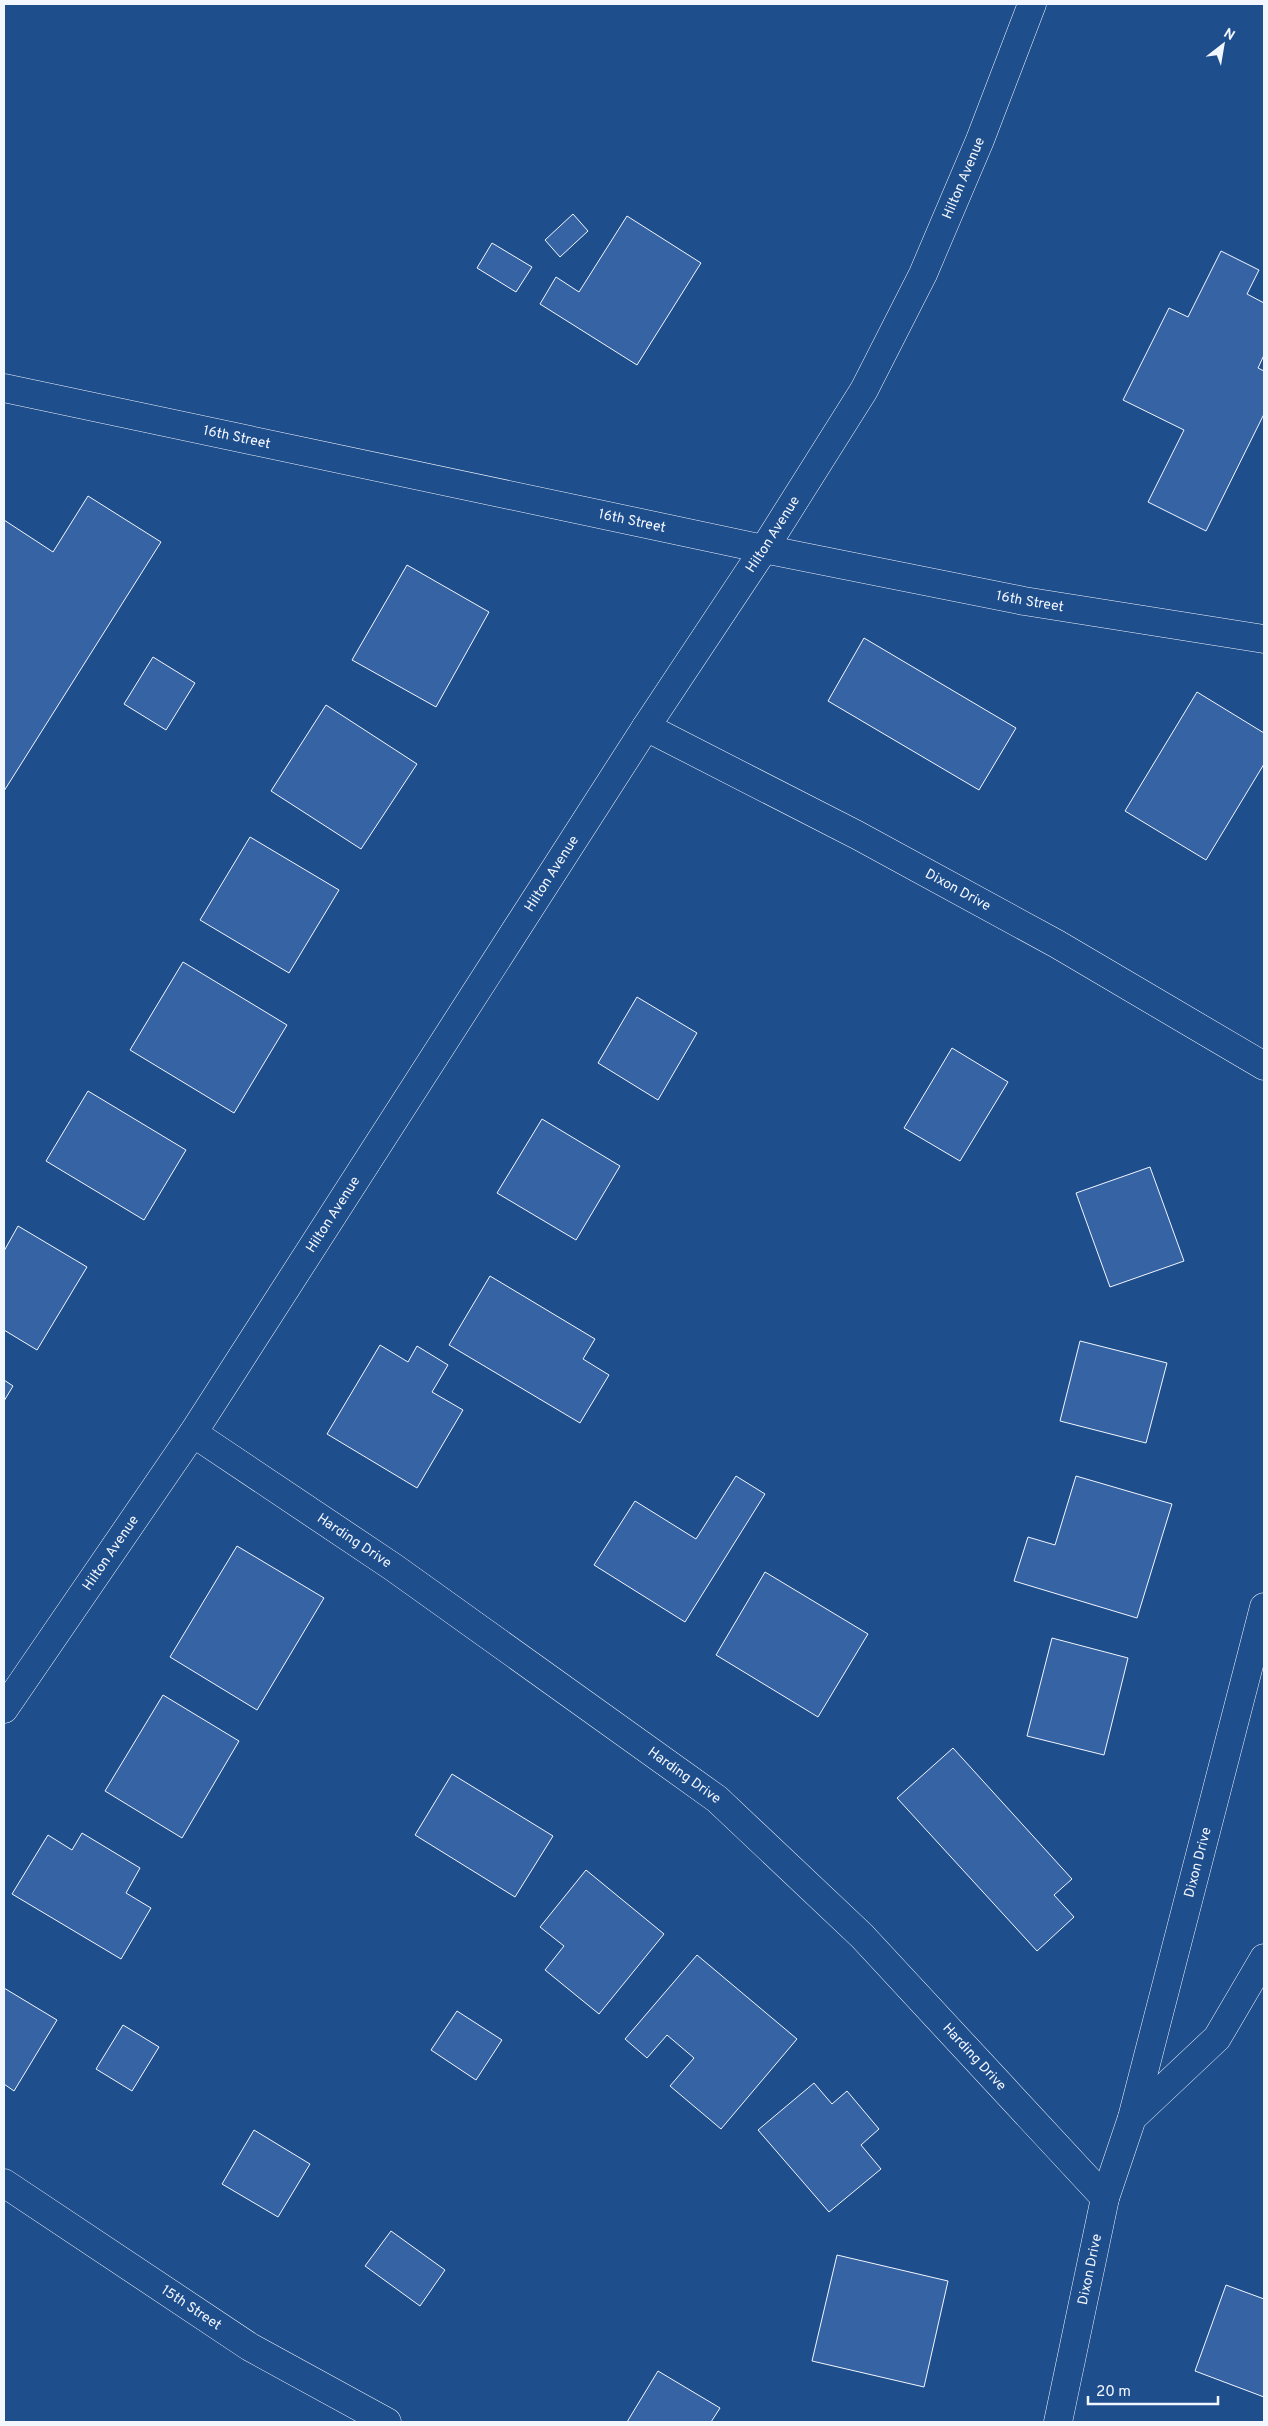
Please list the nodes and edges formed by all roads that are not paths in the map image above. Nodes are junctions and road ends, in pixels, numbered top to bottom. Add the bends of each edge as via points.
1 (1032, 4) edge
2 (4, 388) edge
3 (764, 549) junction
4 (1264, 639) edge
5 (646, 727) junction
6 (1264, 1066) edge
7 (193, 1434) junction
8 (1264, 1607) edge
9 (4, 1709) edge
10 (1264, 1958) edge
11 (1132, 2118) junction
12 (4, 2183) edge
13 (1105, 2198) junction
14 (386, 2422) edge
15 (1058, 2422) edge

1 - 3 street, Hilton Avenue via 980,140 923,274 864,390
2 - 3 street, 16th Street
3 - 4 street, 16th Street via 1024,601
3 - 5 street, Hilton Avenue
5 - 6 street, Dixon Drive via 857,835 1057,944
5 - 7 street, Hilton Avenue
7 - 9 street, Hilton Avenue
7 - 13 street, Harding Drive via 393,1567 717,1799 862,1936
8 - 11 street, Dixon Drive
10 - 11 street, Dixon Drive via 1217,2038
11 - 13 street, Dixon Drive
12 - 14 street, 15th Street via 250,2347
13 - 15 street, Dixon Drive

